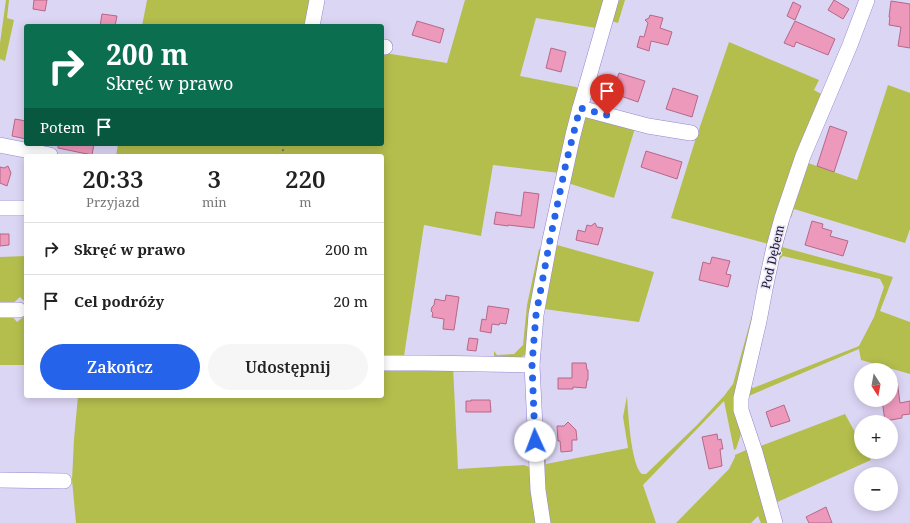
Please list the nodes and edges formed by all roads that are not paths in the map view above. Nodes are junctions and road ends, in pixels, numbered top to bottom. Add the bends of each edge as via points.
1 (317, 0) edge
2 (612, 0) edge
3 (867, 0) edge
4 (312, 24) edge
5 (580, 108) junction
6 (691, 133) dead end
7 (0, 145) edge
8 (45, 154) edge
9 (0, 208) edge
10 (24, 208) dead end
11 (0, 310) edge
12 (19, 310) dead end
13 (384, 363) edge
14 (532, 364) junction
15 (0, 480) edge
16 (64, 481) dead end
17 (543, 523) edge
18 (775, 523) edge

1 - 4 street
2 - 5 street
3 - 18 street, Pod Dębem via 803,156 784,211 741,398 741,410
5 - 6 street via 648,126
5 - 14 street via 540,292
7 - 8 street
9 - 10 street
11 - 12 street
13 - 14 street
14 - 17 street via 538,490
15 - 16 street

